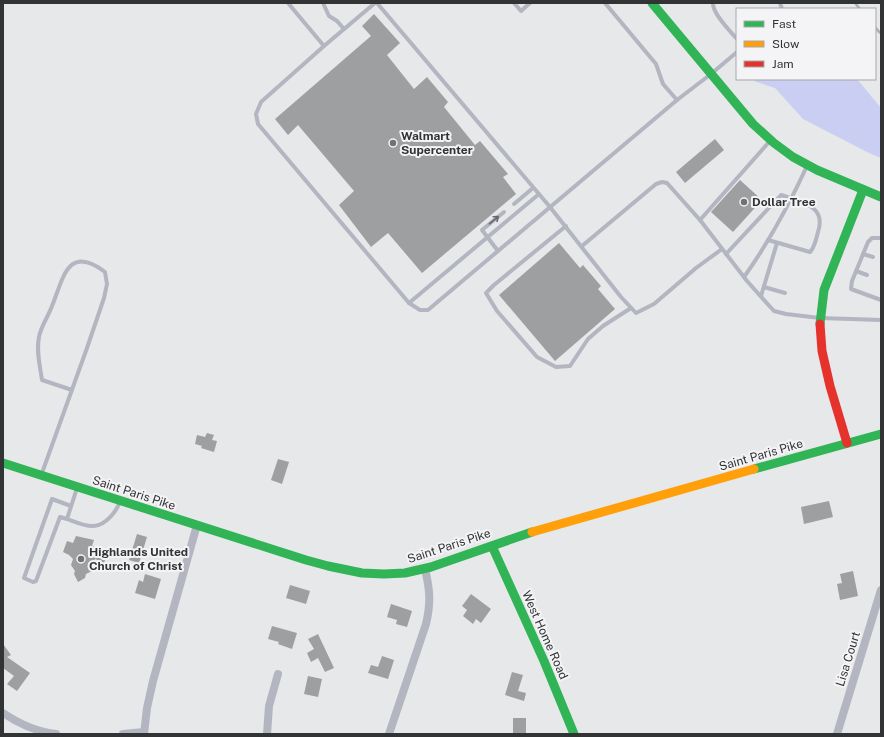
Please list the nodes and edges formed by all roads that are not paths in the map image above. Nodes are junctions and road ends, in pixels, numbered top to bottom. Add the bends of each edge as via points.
1 (288, 3) edge
2 (323, 3) edge
3 (376, 3) edge
4 (514, 3) edge
5 (530, 3) edge
6 (605, 3) edge
7 (652, 3) edge
8 (714, 3) edge
9 (344, 29) junction
10 (736, 38) edge
11 (324, 46) junction
12 (736, 53) edge
13 (711, 74) junction
14 (677, 100) junction
15 (771, 141) junction
16 (808, 166) junction
17 (534, 188) junction
18 (863, 190) junction
19 (539, 194) junction
20 (881, 197) edge
21 (792, 199) junction
22 (514, 204) dead end
23 (550, 207) junction
24 (504, 212) dead end
25 (700, 220) junction
26 (566, 226) junction
27 (488, 237) junction
28 (881, 238) edge
29 (768, 240) junction
30 (777, 243) junction
31 (582, 246) junction
32 (722, 249) junction
33 (498, 251) junction
34 (726, 254) junction
35 (863, 254) junction
36 (873, 258) dead end
37 (856, 271) junction
38 (867, 275) dead end
39 (744, 276) junction
40 (764, 287) junction
41 (785, 293) dead end
42 (761, 296) junction
43 (881, 300) edge
44 (409, 302) junction
45 (631, 308) junction
46 (820, 318) junction
47 (881, 320) edge
48 (72, 390) junction
49 (881, 434) edge
50 (847, 443) junction
51 (3, 463) edge
52 (41, 476) junction
53 (77, 487) junction
54 (120, 501) junction
55 (72, 506) junction
56 (67, 519) junction
57 (197, 525) junction
58 (492, 546) junction
59 (425, 569) junction
60 (881, 590) edge
61 (278, 674) dead end
62 (3, 712) edge
63 (144, 733) edge
64 (56, 734) edge
65 (123, 734) edge
66 (266, 734) edge
67 (389, 734) edge
68 (574, 734) edge
69 (837, 734) edge

1 - 11 lane
2 - 9 lane via 329,16
3 - 9 lane
3 - 17 lane
4 - 5 lane via 521,11
6 - 14 lane via 656,64 663,84
7 - 13 street
8 - 10 lane via 715,12
9 - 11 lane
11 - 44 lane via 261,102 256,114 258,124
12 - 13 lane
13 - 14 lane
13 - 15 street via 753,124
14 - 23 lane
15 - 16 street
15 - 25 lane
16 - 18 street
16 - 21 lane
17 - 19 lane
17 - 22 lane
18 - 20 street
18 - 46 street via 824,290
19 - 23 lane
19 - 27 lane
21 - 29 lane
21 - 30 lane via 812,207 820,215 814,248 810,252
21 - 34 lane via 780,195
23 - 26 lane
23 - 33 lane
27 -> 24 lane via 482,230
25 - 31 lane via 667,183 662,182 656,184
25 - 32 lane
26 - 31 lane
26 - 45 lane via 486,293 497,311 537,357 556,367 570,366 588,339
27 - 33 lane
27 - 44 lane
28 - 35 lane via 872,238
29 - 30 lane
29 - 39 lane
30 - 40 lane
31 - 45 lane
32 - 34 lane
32 - 45 lane via 654,304 636,313
33 - 44 lane via 428,310 420,310
34 - 39 lane
35 - 36 lane
35 - 37 lane
37 - 38 lane
37 - 43 lane via 851,289
39 - 42 lane
40 - 41 lane
40 - 42 lane
42 - 46 lane via 774,311
46 - 47 lane
46 - 50 street via 822,351
48 - 48 lane via 107,284 105,272 78,262 63,275 41,333 38,348 42,380
48 - 52 lane
49 - 50 street, Saint Paris Pike
50 - 58 street, Saint Paris Pike
51 - 52 street, Saint Paris Pike
52 - 53 street, Saint Paris Pike
53 - 54 street, Saint Paris Pike
53 - 55 lane
54 - 56 lane via 112,515 97,526
54 - 57 street, Saint Paris Pike
55 - 56 lane
55 - 56 lane via 52,499 24,578 36,581 60,517
57 - 59 street, Saint Paris Pike via 349,571 395,574
57 - 63 street via 153,680
58 - 59 street, Saint Paris Pike
58 - 68 street, West Home Road
59 - 67 street via 430,587 430,610
60 - 69 street, Lisa Court
61 - 66 street via 269,706
62 - 64 street via 24,724
63 - 65 street

